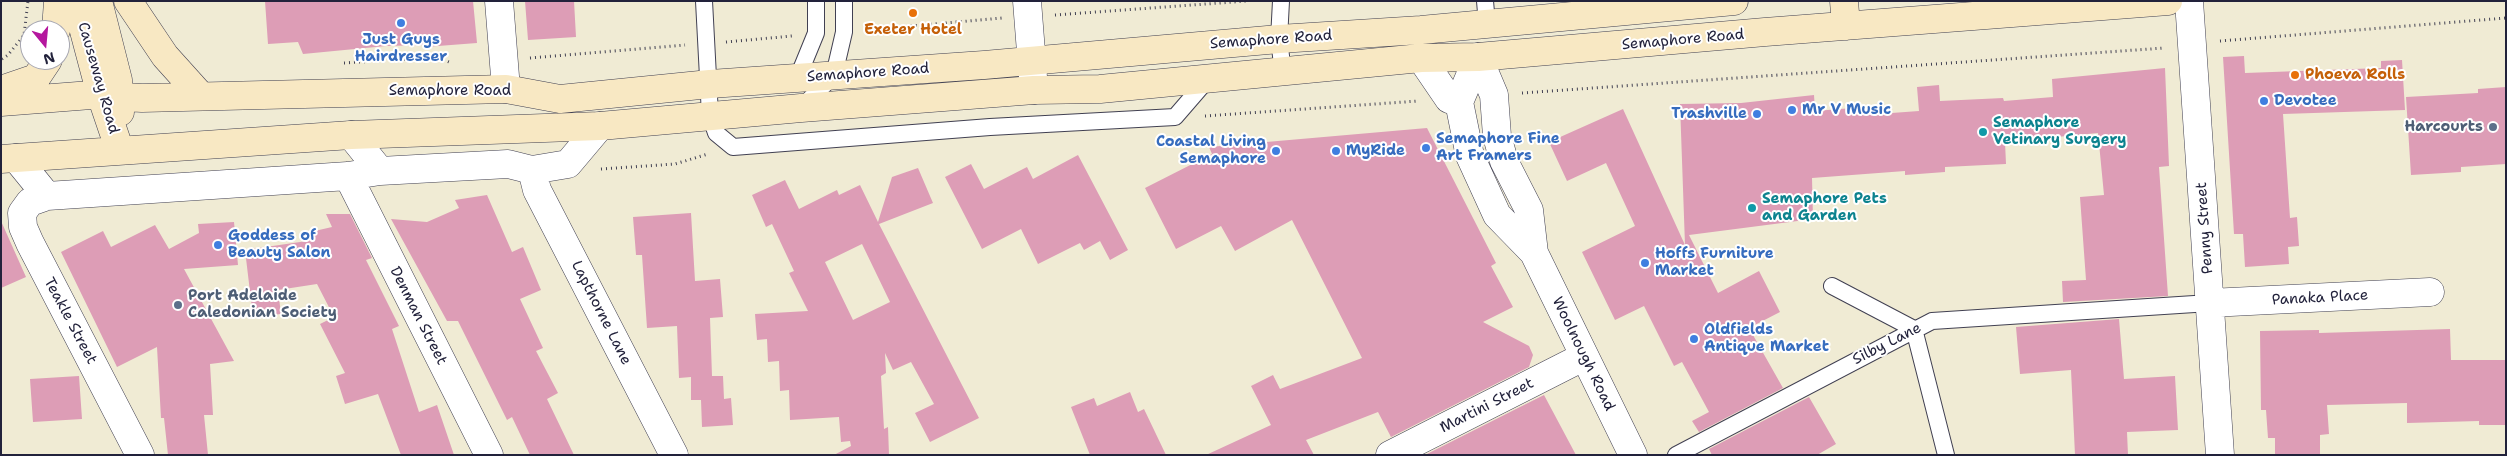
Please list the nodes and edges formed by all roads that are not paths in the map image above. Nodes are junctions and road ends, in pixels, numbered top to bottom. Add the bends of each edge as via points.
1 (58, 1) edge
2 (76, 1) edge
3 (98, 1) edge
4 (128, 1) edge
5 (499, 1) edge
6 (704, 1) edge
7 (816, 1) edge
8 (844, 1) edge
9 (1281, 1) edge
10 (1734, 1) edge
11 (2168, 1) edge
12 (2189, 1) edge
13 (1609, 7) edge
14 (1028, 9) edge
15 (1486, 13) edge
16 (1845, 13) edge
17 (57, 20) edge
18 (1528, 21) junction
19 (1421, 30) junction
20 (1279, 39) junction
21 (1612, 46) junction
22 (1421, 58) junction
23 (1478, 58) junction
24 (1032, 60) junction
25 (41, 70) edge
26 (1283, 72) junction
27 (834, 75) junction
28 (798, 77) junction
29 (1207, 80) junction
30 (710, 84) junction
31 (506, 89) junction
32 (1, 90) edge
33 (1034, 90) junction
34 (111, 95) junction
35 (201, 96) junction
36 (1454, 100) junction
37 (1, 102) edge
38 (801, 108) junction
39 (710, 116) junction
40 (600, 126) junction
41 (351, 135) junction
42 (120, 151) junction
43 (8, 158) edge
44 (532, 170) junction
45 (380, 171) junction
46 (348, 176) junction
47 (47, 196) junction
48 (1534, 253) junction
49 (1832, 286) dead end
50 (2430, 292) dead end
51 (2210, 303) junction
52 (1914, 329) junction
53 (1583, 357) junction
54 (140, 455) edge
55 (489, 455) edge
56 (674, 455) edge
57 (1390, 455) edge
58 (1633, 455) edge
59 (1676, 455) edge
60 (1946, 455) edge
61 (2220, 455) edge

1 - 17 main road
2 - 34 main road, Causeway Road
3 - 34 main road, Causeway Road via 111,50
4 - 35 main road via 165,56
5 - 31 street
6 - 30 lane
7 - 28 lane via 816,33
8 - 27 lane via 844,32
9 - 20 lane
10 - 13 main road, Semaphore Road
11 - 16 main road, Semaphore Road
12 - 51 street, Penny Street
13 - 18 main road, Semaphore Road
13 - 21 street
14 - 24 street
15 - 18 main road, Semaphore Road
15 - 19 main road, Semaphore Road
16 - 21 main road, Semaphore Road
18 - 23 main road
19 - 20 main road, Semaphore Road
19 - 23 main road
20 - 24 main road, Semaphore Road
20 - 26 lane
21 - 23 main road, Semaphore Road
22 - 23 main road, Semaphore Road
22 - 26 main road, Semaphore Road
22 - 36 street, Woolnough Road
23 - 36 street
23 - 48 street, Woolnough Road via 1494,95 1497,136 1504,162 1529,210
24 - 27 main road, Semaphore Road
24 - 33 street
25 - 32 main road via 36,78
26 - 29 main road, Semaphore Road
27 - 28 main road, Semaphore Road
27 - 38 lane
28 - 30 main road, Semaphore Road
29 - 33 main road, Semaphore Road via 1100,89
29 - 39 lane via 1175,117 990,127 733,147 716,132
30 - 31 main road, Semaphore Road via 560,99
30 - 39 lane
31 - 35 main road, Semaphore Road
33 - 38 main road, Semaphore Road
34 - 35 main road, Semaphore Road via 142,98
34 - 37 main road, Semaphore Road
34 - 42 main road, Causeway Road
36 - 48 street, Woolnough Road via 1470,156 1497,215
38 - 39 main road, Semaphore Road
39 - 40 main road, Semaphore Road
40 - 41 main road, Semaphore Road
40 - 44 street via 568,164
41 - 42 main road, Semaphore Road
41 - 45 street
42 - 43 main road, Semaphore Road
43 - 47 street, Semaphore Road
44 - 45 street via 508,164
44 - 56 street, Lapthorne Lane via 537,190
45 - 46 street
46 - 47 street
46 - 55 street, Denman Street
47 - 54 street, Teakle Street via 30,202 22,213 23,226
48 - 53 street, Woolnough Road
49 - 52 lane
50 - 51 street, Panaka Place
51 - 52 lane, Silby Lane via 1932,322
51 - 61 street, Penny Street
52 - 59 lane, Silby Lane
52 - 60 lane
53 - 57 street, Martini Street
53 - 58 street, Woolnough Road

